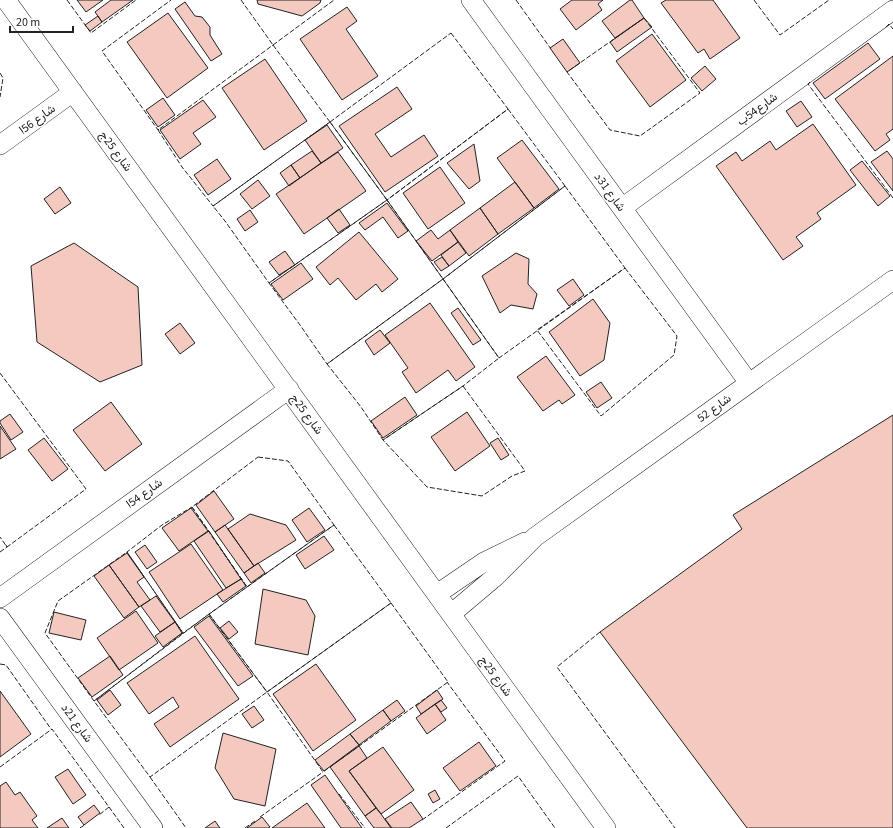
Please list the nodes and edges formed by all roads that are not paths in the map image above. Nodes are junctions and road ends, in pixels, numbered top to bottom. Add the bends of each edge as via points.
1 (6, 0) edge
2 (471, 0) edge
3 (893, 10) edge
4 (73, 92) junction
5 (0, 145) edge
6 (622, 208) junction
7 (893, 280) edge
8 (749, 383) junction
9 (289, 389) junction
10 (535, 537) junction
11 (437, 594) junction
12 (0, 598) edge
13 (451, 614) junction
14 (0, 618) edge
15 (153, 828) edge
16 (606, 828) edge

1 - 4 street, شارع 25ج
2 - 6 street, شارع 31د
3 - 6 street, شارع54ب
4 - 5 street, شارع 56ا
4 - 9 street, شارع 25ج
6 - 8 street, شارع 31د
7 - 8 street, شارع 52
8 - 10 street, شارع 52
9 - 11 street, شارع 25ج
9 - 12 street, شارع 54ا
10 - 11 street, شارع 52 via 484,562
10 - 13 street, شارع 52 via 495,578
11 - 13 street, شارع 25ج
13 - 16 street, شارع 25ج
14 - 15 street, شارع 21د

